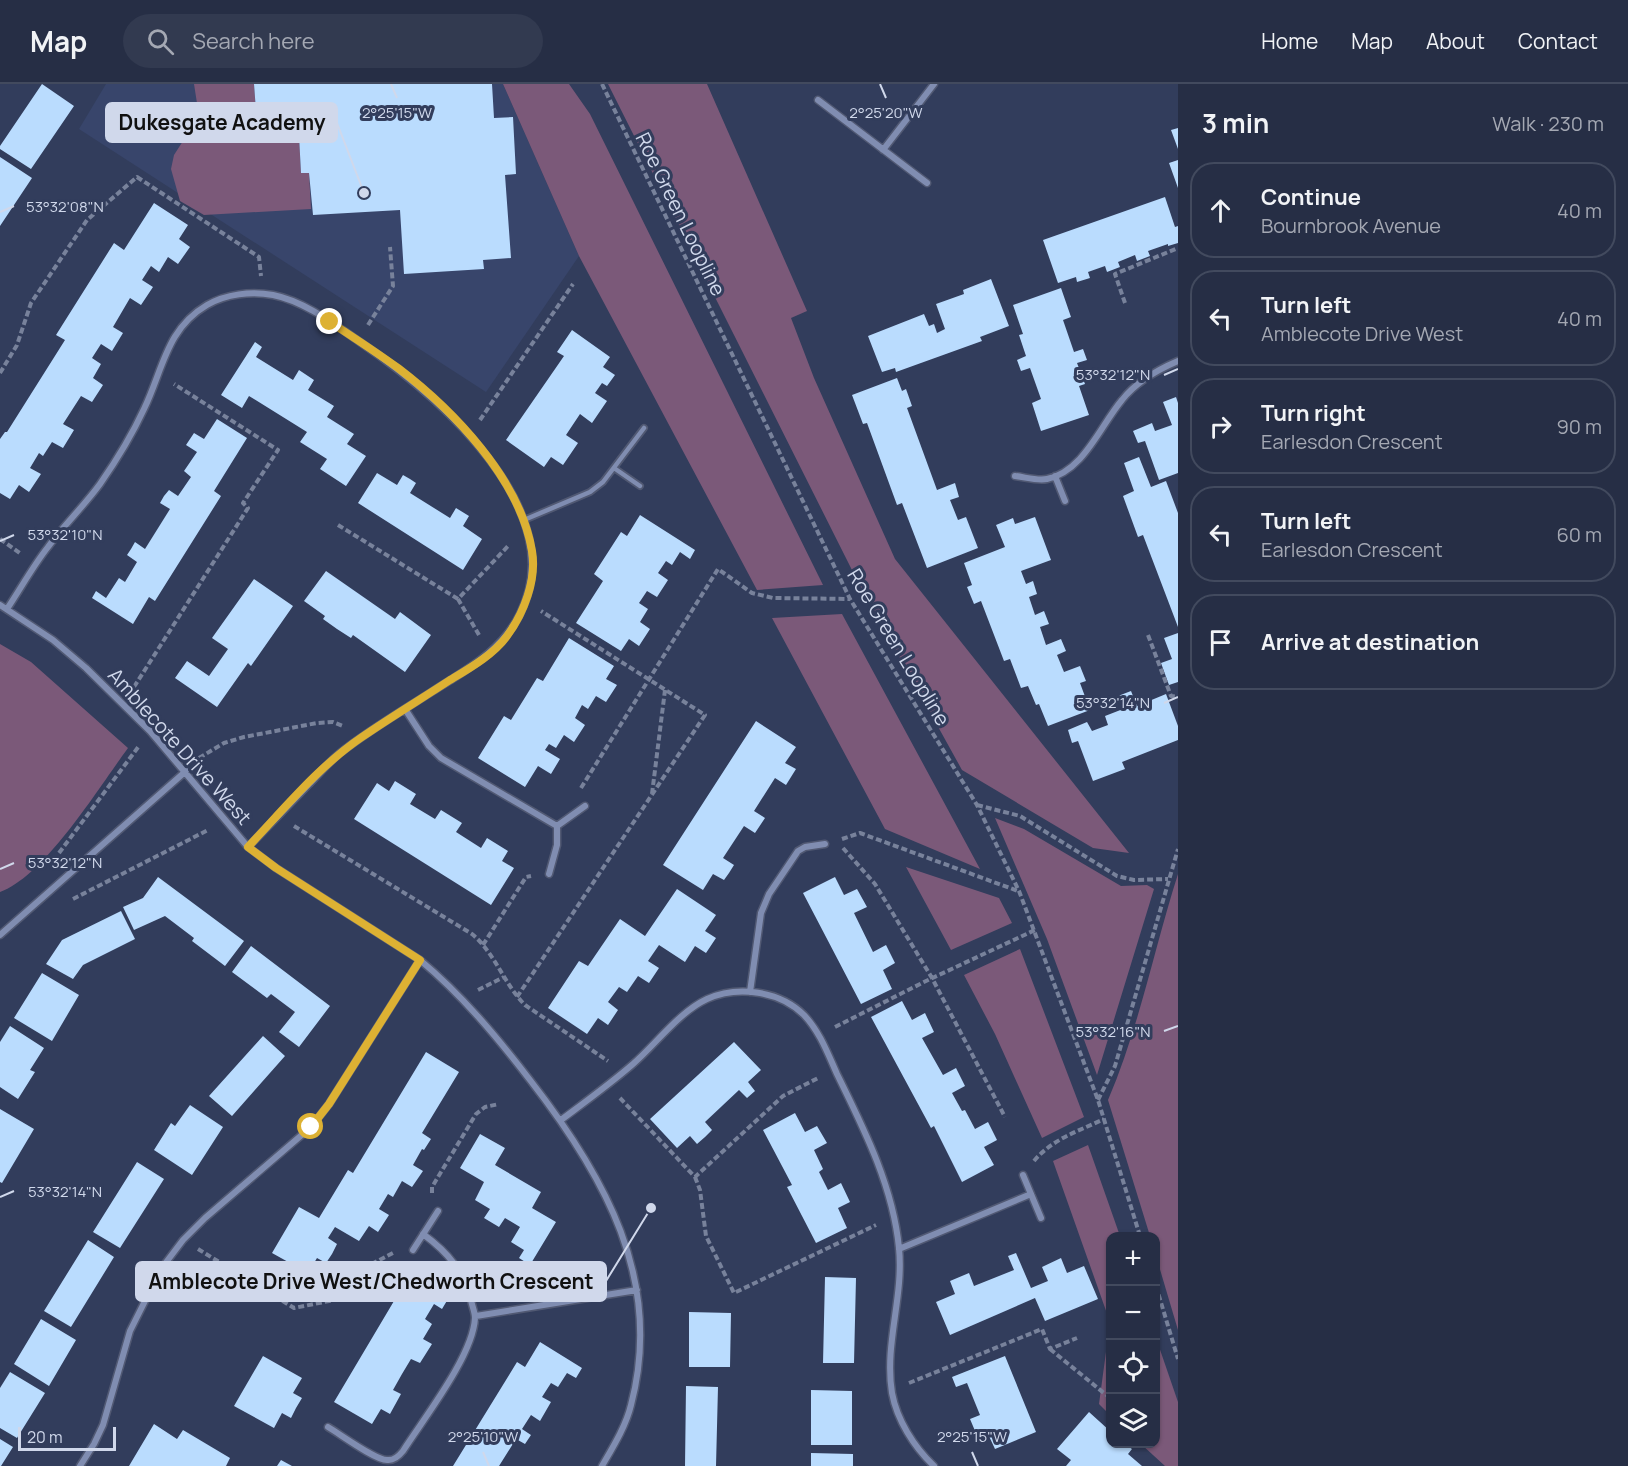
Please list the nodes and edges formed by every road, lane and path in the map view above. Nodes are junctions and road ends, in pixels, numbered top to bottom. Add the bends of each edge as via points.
1 (602, 84) edge
2 (934, 84) edge
3 (818, 100) dead end
4 (883, 150) junction
5 (927, 183) dead end
6 (390, 247) dead end
7 (1178, 248) edge
8 (573, 284) dead end
9 (262, 294) junction
10 (1125, 303) dead end
11 (358, 340) junction
12 (1178, 361) edge
13 (0, 373) edge
14 (158, 374) junction
15 (644, 428) dead end
16 (469, 435) junction
17 (614, 468) junction
18 (1015, 476) dead end
19 (1055, 476) junction
20 (640, 486) dead end
21 (1065, 501) dead end
22 (525, 524) junction
23 (338, 525) dead end
24 (458, 599) junction
25 (850, 599) junction
26 (525, 601) junction
27 (0, 605) edge
28 (7, 609) junction
29 (1148, 635) dead end
30 (489, 653) junction
31 (647, 680) junction
32 (665, 690) junction
33 (1178, 697) edge
34 (123, 704) junction
35 (405, 709) junction
36 (150, 731) junction
37 (366, 735) junction
38 (185, 770) junction
39 (652, 795) junction
40 (977, 805) junction
41 (585, 806) joint
42 (278, 816) junction
43 (226, 820) junction
44 (556, 825) junction
45 (825, 844) dead end
46 (248, 847) junction
47 (1178, 849) edge
48 (549, 874) joint
49 (1168, 879) junction
50 (53, 887) junction
51 (1019, 891) junction
52 (37, 901) junction
53 (3, 926) edge
54 (1035, 930) junction
55 (0, 935) edge
56 (483, 945) junction
57 (420, 960) junction
58 (504, 977) junction
59 (932, 978) junction
60 (750, 992) junction
61 (517, 997) junction
62 (461, 998) junction
63 (819, 1035) junction
64 (835, 1069) junction
65 (623, 1072) junction
66 (608, 1084) junction
67 (1098, 1100) junction
68 (499, 1104) dead end
69 (1005, 1117) dead end
70 (1104, 1119) junction
71 (561, 1120) junction
72 (1023, 1175) joint
73 (695, 1178) junction
74 (1031, 1194) junction
75 (438, 1211) joint
76 (893, 1216) junction
77 (1041, 1218) dead end
78 (1139, 1232) edge
79 (423, 1234) junction
80 (183, 1240) junction
81 (899, 1249) junction
82 (413, 1250) joint
83 (637, 1290) junction
84 (1160, 1302) edge
85 (476, 1316) junction
86 (1077, 1338) dead end
87 (1050, 1349) junction
88 (1178, 1359) edge
89 (891, 1390) junction
90 (1106, 1395) edge
91 (328, 1426) dead end
92 (388, 1463) edge
93 (80, 1466) edge
94 (602, 1466) edge
95 (934, 1466) edge

1 - 25 path, Roe Green Loopline
2 - 4 street
3 - 4 street
4 - 5 street
6 - 11 path via 393,286
7 - 10 path via 1115,274
8 - 16 path
9 - 11 street via 298,303
9 - 13 path via 259,257 137,177 87,220 31,303 17,345
9 - 14 street via 233,295 210,303 189,317 174,335
11 - 16 street via 438,402
12 - 19 street via 1132,389 1079,460
14 - 28 street via 144,410 99,486 46,549
14 - 34 path via 278,450 243,503 248,508
15 - 17 lane
16 - 22 street via 504,481
17 - 20 lane
17 - 22 lane via 590,492
18 - 19 street
19 - 21 street
22 - 24 path
22 - 26 street via 533,552
23 - 24 path
24 - 30 path
25 - 31 path via 773,598 752,593 718,568
25 - 40 path, Roe Green Loopline
26 - 30 street via 507,637
26 - 31 path
27 - 28 street, Amblecote Drive West
28 - 34 street, Amblecote Drive West via 52,640
29 - 33 path via 1171,696
30 - 35 street
31 - 32 path
31 - 41 path via 580,789
32 - 39 path
32 - 39 path via 705,715
34 - 36 street, Amblecote Drive West
35 - 37 street
35 - 44 street via 441,758
36 - 38 street, Amblecote Drive West
36 - 50 path via 51,865
37 - 38 path via 333,722 307,724 224,744
37 - 42 street via 337,756
38 - 43 street, Amblecote Drive West
38 - 50 street
39 - 61 path
40 - 49 path via 1020,816 1117,876
40 - 51 path, Roe Green Loopline
41 - 44 street
42 - 46 street
42 - 56 path via 472,934
43 - 46 street, Amblecote Drive West
43 - 52 path via 70,901
44 - 48 street via 557,845
45 - 60 street via 798,851 769,894 761,913
46 - 57 street, Amblecote Drive West
47 - 49 path
48 - 56 path via 526,877
49 - 67 path via 1115,1065
50 - 52 street
51 - 54 path, Roe Green Loopline
51 - 59 path via 860,833 837,841 875,884
52 - 53 street
53 - 55 street
54 - 59 path
54 - 67 path, Roe Green Loopline
56 - 58 path
57 - 62 street, Amblecote Drive West
57 - 80 street via 311,1127
58 - 61 path
58 - 62 path
59 - 63 path
59 - 69 path
60 - 63 street via 786,1002 804,1015
60 - 65 street via 727,992 690,1008
61 - 65 path
62 - 71 street, Amblecote Drive West
63 - 64 street
64 - 73 path via 783,1096
64 - 76 street via 866,1134
65 - 66 street
66 - 71 street
66 - 73 path
67 - 70 path, Roe Green Loopline
68 - 75 path via 476,1114 432,1187
70 - 72 path via 1053,1143
70 - 78 path, Roe Green Loopline
71 - 83 street, Amblecote Drive West via 592,1168 613,1213
72 - 74 street
73 - 76 path via 706,1236 734,1293
74 - 77 street
74 - 81 street
75 - 79 street
76 - 81 street
79 - 82 street
79 - 85 street via 454,1263
80 - 82 path via 294,1308 334,1300 352,1274 392,1252
80 - 93 street via 161,1269 130,1331 102,1425
81 - 89 street via 898,1303 889,1371
83 - 85 street
83 - 94 street, Amblecote Drive West via 639,1366 631,1406
84 - 88 path
85 - 92 street via 465,1355 403,1451
86 - 87 path
87 - 89 path via 1042,1329
87 - 90 path
89 - 95 street via 911,1438
91 - 92 street

